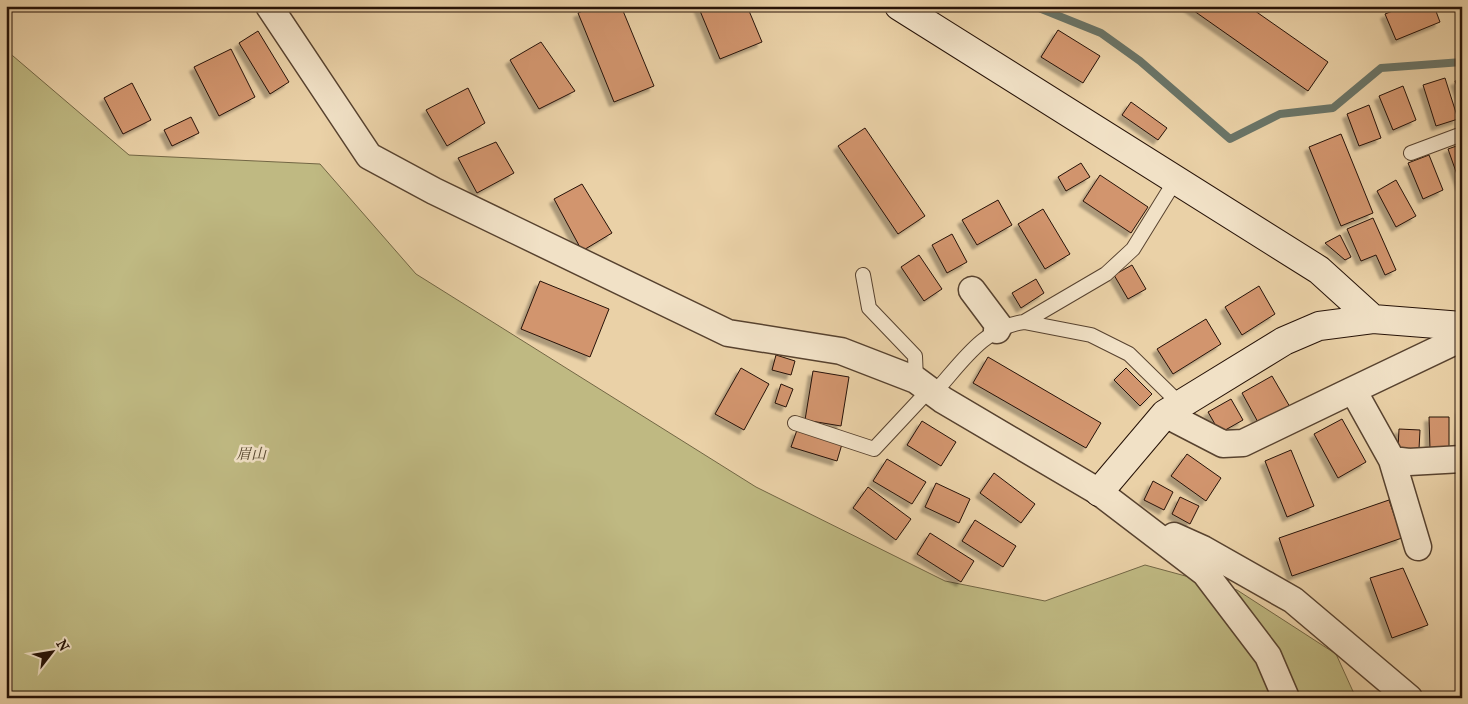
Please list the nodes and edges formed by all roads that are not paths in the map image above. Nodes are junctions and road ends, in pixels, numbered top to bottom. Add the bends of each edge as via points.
1 (269, 6) edge
2 (899, 6) edge
3 (1462, 134) edge
4 (1410, 153) dead end
5 (1175, 181) junction
6 (863, 275) dead end
7 (972, 290) dead end
8 (1373, 319) junction
9 (1024, 322) junction
10 (1462, 326) edge
11 (997, 330) junction
12 (1462, 338) edge
13 (927, 387) junction
14 (1352, 390) junction
15 (1172, 408) junction
16 (795, 423) dead end
17 (1462, 459) edge
18 (1392, 460) junction
19 (1099, 492) junction
20 (1127, 515) junction
21 (1418, 547) dead end
22 (1286, 698) edge
23 (1409, 698) edge

1 - 13 street via 369,156 443,196 728,332 841,351
2 - 5 street
3 - 4 lane
5 - 8 street via 1319,270
5 - 9 lane via 1133,249 1106,274
6 - 13 lane via 869,308 915,356
7 - 11 street via 999,326
8 - 10 street
8 - 15 street via 1319,326 1284,341
9 - 11 lane
9 - 15 lane via 1091,335 1129,354
11 - 13 lane
12 - 14 street
13 - 16 lane via 874,449
13 - 19 street
14 - 15 street via 1243,443 1223,444
14 - 18 street
15 - 19 street
17 - 18 street
18 - 21 street
19 - 20 street
20 - 22 street via 1205,573 1268,656
20 - 23 street via 1203,549 1293,600

